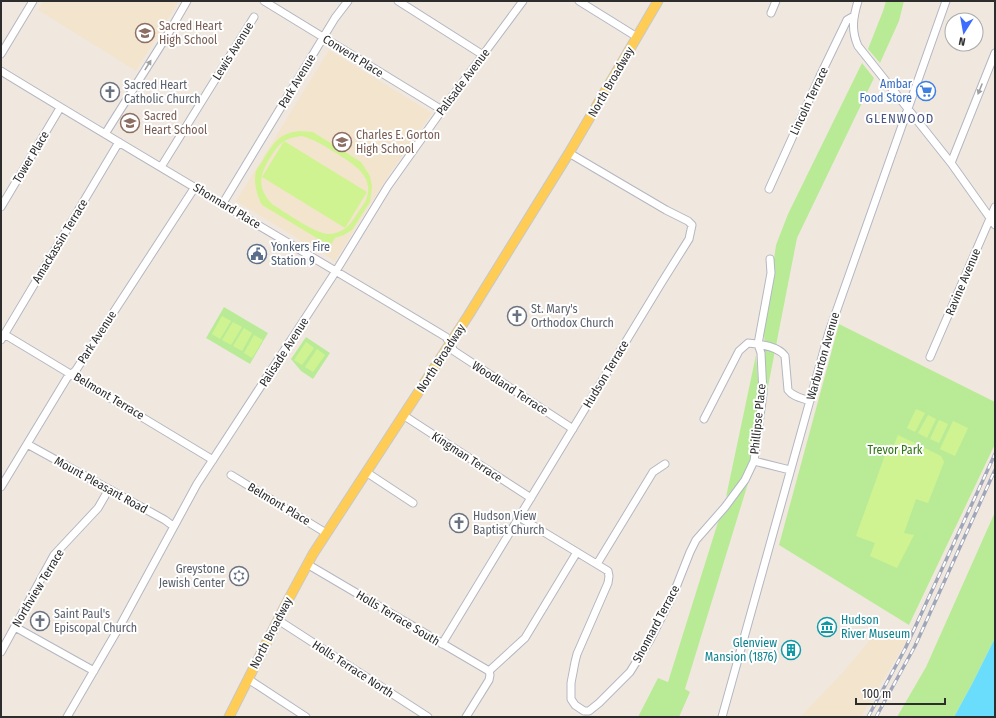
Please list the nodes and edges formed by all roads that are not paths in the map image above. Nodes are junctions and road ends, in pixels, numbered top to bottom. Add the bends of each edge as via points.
1 (33, 1) edge
2 (187, 1) edge
3 (264, 1) edge
4 (348, 1) edge
5 (398, 1) edge
6 (523, 1) edge
7 (580, 1) edge
8 (658, 1) edge
9 (776, 1) edge
10 (858, 1) edge
11 (946, 1) edge
12 (771, 13) dead end
13 (254, 16) dead end
14 (854, 16) junction
15 (637, 37) junction
16 (323, 38) junction
17 (995, 53) edge
18 (1, 54) edge
19 (483, 55) junction
20 (1, 72) edge
21 (60, 108) junction
22 (908, 109) junction
23 (442, 110) junction
24 (105, 134) junction
25 (119, 142) junction
26 (569, 154) junction
27 (951, 162) junction
28 (161, 167) junction
29 (195, 187) junction
30 (769, 189) dead end
31 (223, 203) junction
32 (1, 207) edge
33 (995, 207) edge
34 (990, 219) junction
35 (995, 226) edge
36 (770, 259) dead end
37 (336, 272) junction
38 (3, 337) edge
39 (450, 344) junction
40 (758, 344) junction
41 (930, 357) dead end
42 (72, 374) junction
43 (810, 401) junction
44 (403, 416) junction
45 (704, 419) dead end
46 (573, 429) junction
47 (27, 444) junction
48 (213, 460) junction
49 (754, 461) junction
50 (665, 464) dead end
51 (790, 470) junction
52 (366, 472) junction
53 (231, 475) dead end
54 (1, 487) edge
55 (109, 489) junction
56 (531, 498) junction
57 (413, 503) dead end
58 (519, 518) junction
59 (173, 526) junction
60 (326, 533) junction
61 (577, 552) junction
62 (307, 564) junction
63 (597, 564) junction
64 (278, 620) junction
65 (14, 626) junction
66 (442, 644) junction
67 (1, 652) edge
68 (94, 671) junction
69 (489, 672) junction
70 (248, 679) junction
71 (582, 714) edge
72 (67, 717) edge
73 (229, 717) edge
74 (306, 717) edge
75 (428, 717) edge
76 (466, 717) edge
77 (722, 717) edge

1 - 18 street
24 -> 2 street
3 - 16 street, Convent Place
4 - 16 street, Park Avenue
5 - 19 street
6 - 19 street, Palisade Avenue
7 - 15 street
8 - 15 main road, North Broadway
9 - 12 street
10 - 14 street
11 - 22 street, Warburton Avenue
13 - 28 street, Lewis Avenue
14 - 22 street via 853,35 858,46
14 - 30 street, Lincoln Terrace via 847,20 841,32
15 - 26 main road, North Broadway
16 - 23 street, Convent Place
16 - 31 street, Park Avenue
17 -> 27 street
19 - 23 street, Palisade Avenue
20 - 21 street, Shonnard Place
21 - 24 street, Shonnard Place
21 - 32 street, Tower Place
22 - 27 street
22 - 43 street, Warburton Avenue via 829,332
23 - 37 street, Palisade Avenue via 388,186
24 - 25 street, Shonnard Place
25 - 28 street, Shonnard Place
25 - 38 street, Amackassin Terrace
26 - 39 main road, North Broadway
26 - 46 street, Hudson Terrace via 692,225 689,239
27 - 34 street
28 - 29 street, Shonnard Place
29 - 31 street, Shonnard Place
29 - 42 street, Park Avenue
31 - 37 street, Shonnard Place
33 - 34 street, Ravine Avenue
34 - 35 street
34 - 41 street, Ravine Avenue
36 - 40 street, Phillipse Place via 771,273
37 - 39 street, Shonnard Place via 446,337
37 - 48 street, Palisade Avenue
38 - 42 street, Belmont Terrace
39 - 44 main road, North Broadway
39 - 46 street, Woodland Terrace via 454,351
40 - 43 street via 782,352 785,356 788,390 795,396
40 - 45 street via 748,343 739,352
40 - 49 street, Phillipse Place via 761,353 763,394
42 - 47 street, Park Avenue
42 - 48 street, Belmont Terrace
43 - 51 street, Warburton Avenue
44 - 52 main road, North Broadway
44 - 56 street, Kingman Terrace
46 - 56 street, Hudson Terrace
47 - 54 street, Park Avenue
47 - 55 street, Mount Pleasant Road
48 - 59 street, Palisade Avenue
49 - 51 street
49 - 71 street, Shonnard Terrace via 740,488 696,540 673,595 630,672 599,703
50 - 63 street via 653,472
51 - 77 street, Warburton Avenue
52 - 57 street
52 - 60 main road, North Broadway
53 - 60 street, Belmont Place
55 - 59 street, Mount Pleasant Road
55 - 65 street, Northview Terrace via 98,508 54,555
56 - 58 street, Hudson Terrace
58 - 61 street, Shonnard Terrace
58 - 66 street, Hudson Terrace
59 - 68 street, Palisade Avenue
60 - 62 main road, North Broadway
61 - 63 street, Shonnard Terrace
61 - 69 street via 525,638
62 - 64 main road, North Broadway
62 - 66 street, Holls Terrace South
63 - 71 street, Shonnard Terrace via 608,571 608,583 577,654 571,683 571,699
64 - 70 main road, North Broadway
64 - 75 street, Holls Terrace North
65 - 67 street, Northview Terrace
65 - 68 street
66 - 69 street, Holls Terrace South
68 - 72 street, Palisade Avenue
69 - 76 street via 489,680
70 - 73 main road, North Broadway
70 - 74 street

